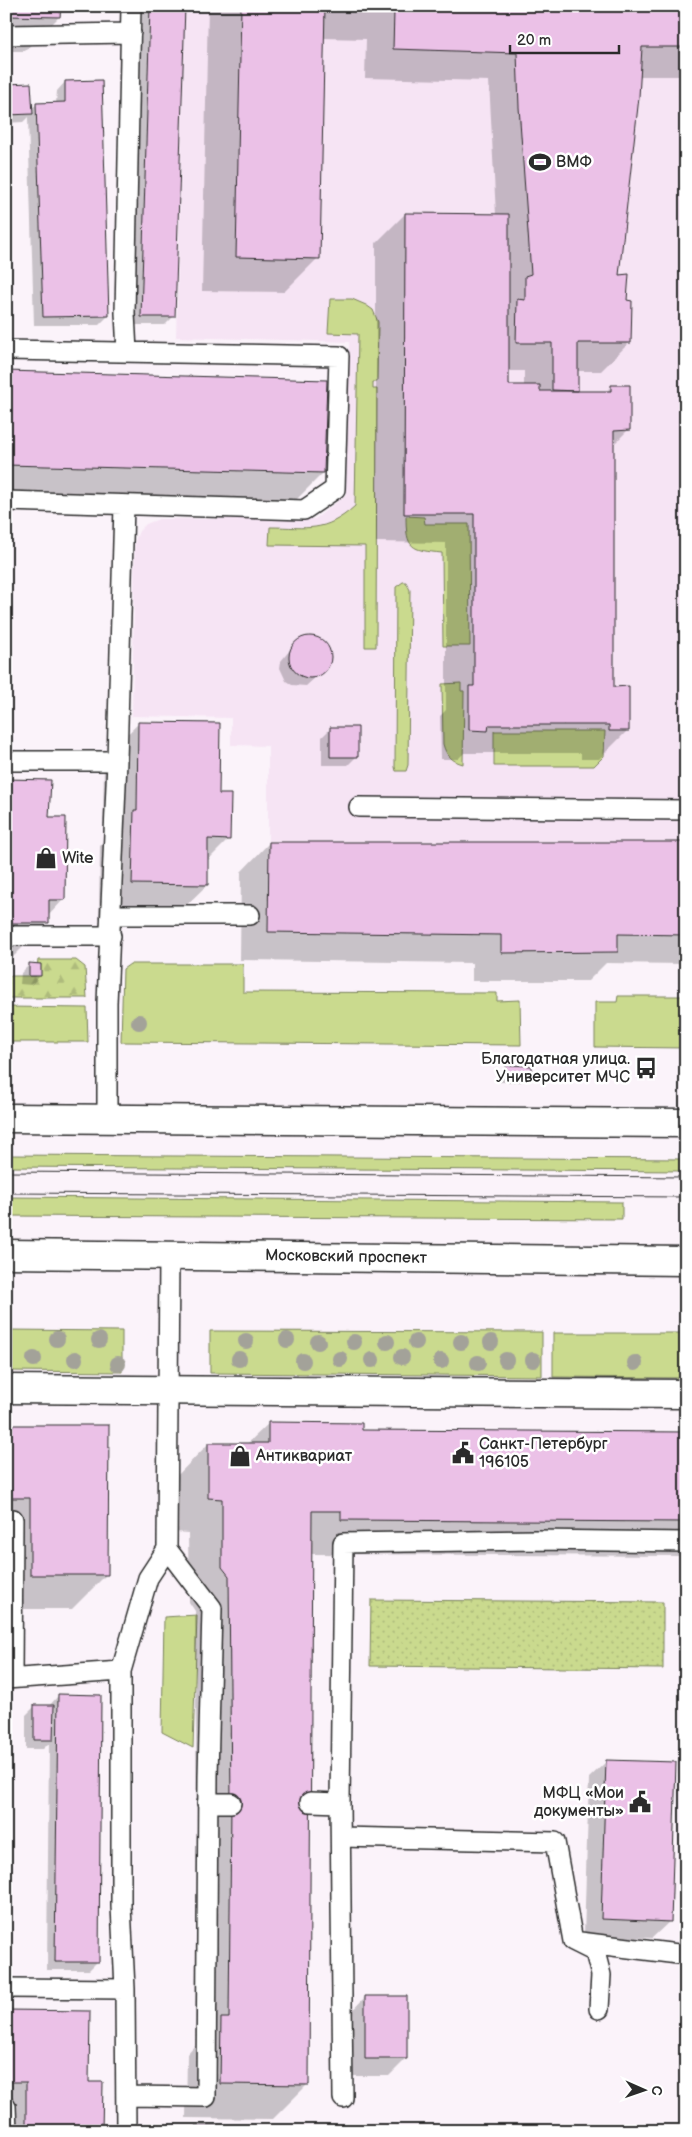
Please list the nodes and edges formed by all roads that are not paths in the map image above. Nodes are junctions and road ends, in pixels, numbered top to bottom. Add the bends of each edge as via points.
1 (131, 6) edge
2 (131, 33) junction
3 (6, 35) edge
4 (6, 350) edge
5 (127, 352) junction
6 (6, 501) edge
7 (124, 505) junction
8 (6, 761) edge
9 (117, 761) junction
10 (358, 807) dead end
11 (686, 810) edge
12 (111, 915) junction
13 (250, 915) dead end
14 (6, 936) edge
15 (111, 936) junction
16 (6, 1118) edge
17 (107, 1119) junction
18 (686, 1123) edge
19 (6, 1254) edge
20 (169, 1255) junction
21 (686, 1261) edge
22 (6, 1389) edge
23 (167, 1390) junction
24 (686, 1394) edge
25 (6, 1519) edge
26 (686, 1542) edge
27 (167, 1549) junction
28 (121, 1671) junction
29 (9, 1679) edge
30 (310, 1802) dead end
31 (340, 1802) junction
32 (208, 1803) junction
33 (230, 1803) dead end
34 (341, 1837) junction
35 (573, 1941) junction
36 (686, 1955) edge
37 (6, 1988) edge
38 (125, 1989) junction
39 (599, 2008) dead end
40 (127, 2096) junction
41 (342, 2098) dead end
42 (6, 2106) edge
43 (7, 2131) edge
44 (126, 2131) edge

1 - 2 lane
2 - 3 lane
2 - 5 lane
4 - 5 lane
5 - 7 lane via 339,356 334,489 304,510
6 - 7 lane
7 - 9 lane
8 - 9 lane
9 - 12 lane
10 - 11 lane
12 - 13 lane
12 - 15 lane
14 - 15 lane
15 - 17 lane via 107,1003
16 - 17 main road
17 - 18 main road
19 - 20 main road, Московский проспект
20 - 21 main road, Московский проспект
20 - 23 lane
22 - 23 main road
23 - 24 main road
23 - 27 lane
25 - 29 lane via 13,1519
26 - 31 lane via 342,1543
27 - 28 lane via 148,1578
27 - 32 lane via 212,1608
28 - 29 lane
28 - 38 lane via 121,1906
30 - 31 lane
31 - 34 lane
32 - 33 lane
32 - 40 lane via 206,2097
34 - 35 lane via 555,1842
34 - 41 lane
35 - 36 lane
35 - 39 lane via 595,1952 601,1975
37 - 38 lane
38 - 40 lane
40 - 44 lane
42 - 43 lane

